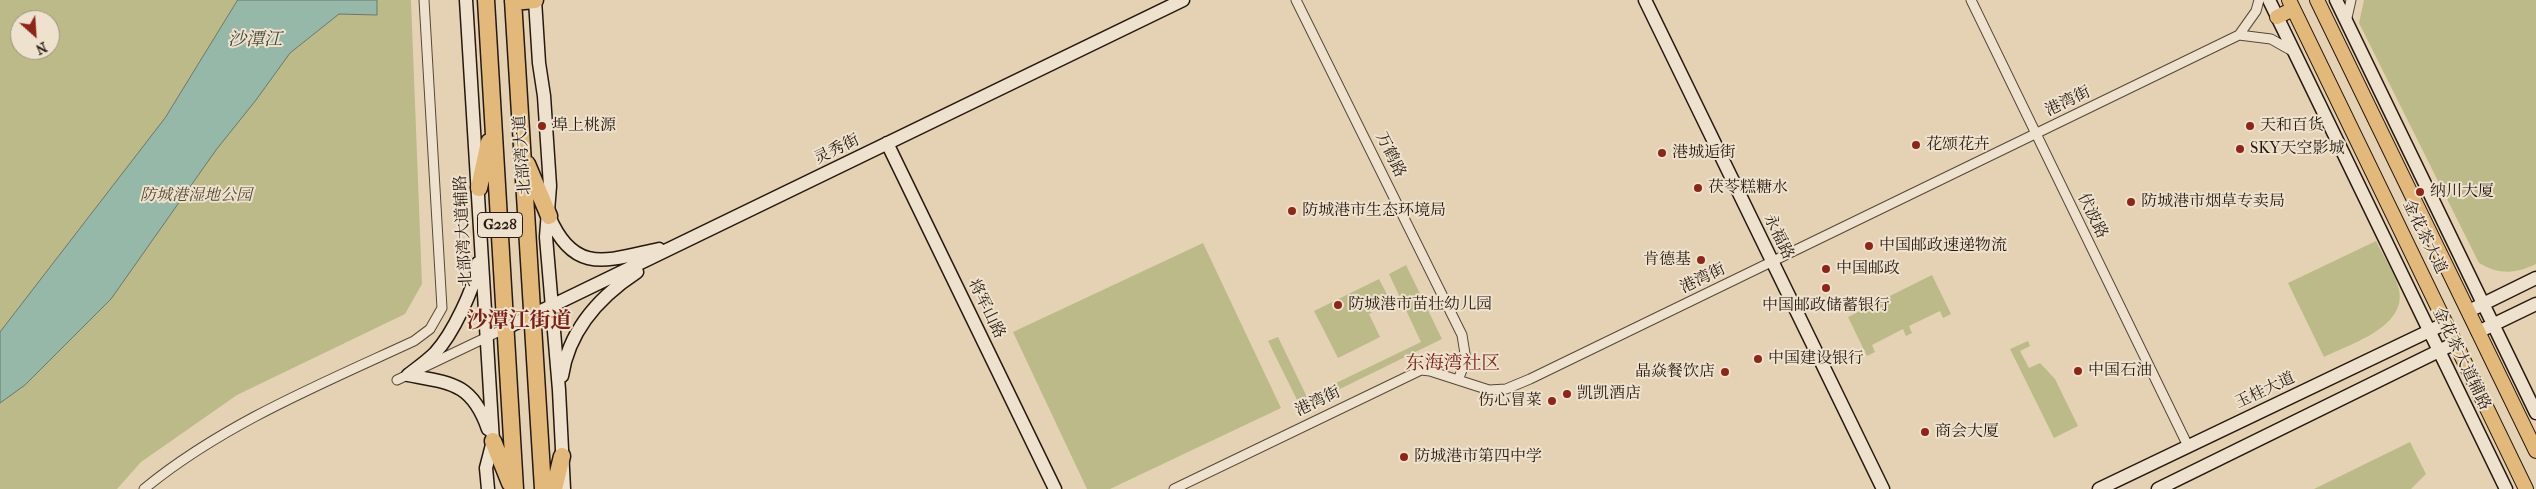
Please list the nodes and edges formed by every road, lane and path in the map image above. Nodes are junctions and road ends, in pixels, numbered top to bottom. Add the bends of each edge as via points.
1 (424, 0) edge
2 (466, 0) edge
3 (486, 0) edge
4 (535, 0) edge
5 (1183, 0) edge
6 (1296, 0) edge
7 (1644, 0) edge
8 (1971, 0) edge
9 (2259, 0) edge
10 (2269, 0) edge
11 (2316, 0) edge
12 (2336, 0) edge
13 (2351, 0) edge
14 (513, 1) edge
15 (2291, 4) edge
16 (2277, 16) junction
17 (2346, 22) junction
18 (2239, 35) junction
19 (2294, 52) junction
20 (494, 122) junction
21 (2035, 135) junction
22 (887, 143) junction
23 (522, 153) junction
24 (479, 188) junction
25 (549, 216) junction
26 (481, 239) junction
27 (678, 245) junction
28 (1772, 262) junction
29 (2536, 278) edge
30 (2483, 304) junction
31 (2536, 304) edge
32 (551, 306) junction
33 (2468, 311) junction
34 (532, 316) junction
35 (2446, 323) junction
36 (2493, 325) junction
37 (506, 328) junction
38 (2430, 331) junction
39 (2478, 332) junction
40 (486, 338) junction
41 (2455, 342) junction
42 (2439, 350) junction
43 (402, 378) junction
44 (1458, 380) junction
45 (559, 390) junction
46 (2536, 413) edge
47 (493, 441) junction
48 (2188, 446) junction
49 (2536, 451) edge
50 (562, 456) junction
51 (2521, 486) edge
52 (144, 489) edge
53 (488, 489) edge
54 (514, 489) edge
55 (543, 489) edge
56 (554, 489) edge
57 (564, 489) edge
58 (1055, 489) edge
59 (1174, 489) edge
60 (1882, 489) edge
61 (2099, 489) edge
62 (2158, 489) edge
63 (2506, 489) edge

1 - 52 street via 442,308 430,329 414,341 233,428 174,464
2 - 24 main road, 北部湾大道辅路
3 - 20 highway, 北部湾大道 / G228
4 - 14 highway
4 - 25 main road via 550,186
5 - 22 main road, 灵秀街
6 - 44 street, 万鹤路 via 1462,335 1466,360
7 - 28 main road, 永福路
8 - 21 street, 伏波路
9 - 18 street via 2256,11
10 - 16 main road, 金花茶大道辅路
11 - 33 main road, 金花茶大道
12 - 17 main road
13 - 17 street
14 - 23 highway, 北部湾大道 / G228
15 - 16 main road
15 - 35 main road, 金花茶大道
16 - 19 main road, 金花茶大道辅路
17 - 30 main road
18 - 19 street via 2270,39
18 - 21 street, 港湾街
19 - 38 main road, 金花茶大道辅路
20 - 24 highway
20 - 37 highway, 北部湾大道 / G228
21 - 28 street, 港湾街
21 - 48 street, 伏波路
22 - 27 main road, 灵秀街
22 - 58 main road, 将军山路
23 - 25 highway
23 - 34 highway, 北部湾大道 / G228
24 - 26 main road, 北部湾大道辅路
25 - 27 main road via 565,244 576,254 592,260
25 - 32 main road via 546,237
26 - 40 main road, 北部湾大道辅路
26 - 43 main road via 478,268 464,305 436,352
27 - 32 main road, 灵秀街
27 - 45 main road via 618,285 593,307 574,335 564,362
28 - 44 street, 港湾街 via 1530,379 1489,390
28 - 60 main road, 永福路
29 - 30 main road
30 - 33 main road
30 - 36 main road
31 - 36 main road
32 - 34 main road, 灵秀街
32 - 45 main road
33 - 39 main road, 金花茶大道
34 - 37 main road, 灵秀街
34 - 55 highway, 北部湾大道 / G228
35 - 38 main road, 玉桂大道
35 - 41 main road, 金花茶大道
36 - 39 main road
36 - 46 main road
37 - 40 street
37 - 54 highway, 北部湾大道 / G228
38 - 42 main road, 金花茶大道辅路
38 - 48 main road, 玉桂大道
39 - 49 main road, 金花茶大道
40 - 43 street
40 - 47 main road, 北部湾大道辅路
41 - 42 main road
41 - 51 main road, 金花茶大道
42 - 62 main road
42 - 63 main road, 金花茶大道辅路
43 - 47 main road via 448,382 465,391 477,402
44 - 59 street, 港湾街 via 1421,370 1407,375
45 - 50 main road
47 - 53 main road, 北部湾大道辅路 via 486,468
47 - 54 highway
48 - 61 main road, 玉桂大道
50 - 56 highway
50 - 57 main road

